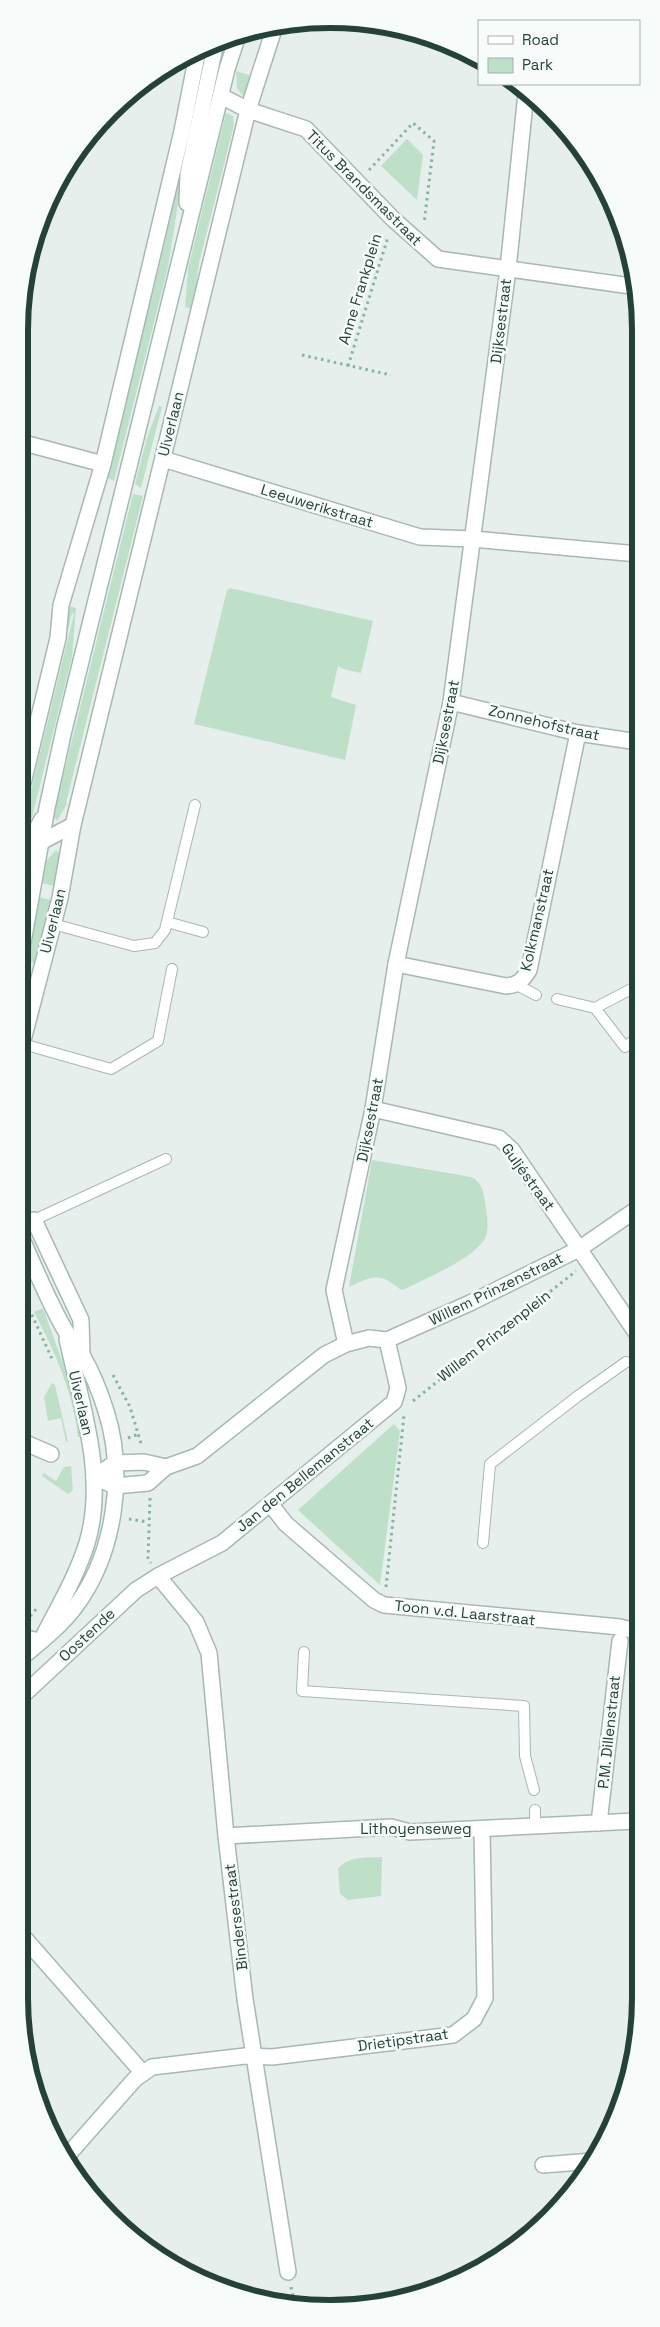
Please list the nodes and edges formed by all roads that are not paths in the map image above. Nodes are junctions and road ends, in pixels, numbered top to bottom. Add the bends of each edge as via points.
1 (273, 33) edge
2 (236, 43) edge
3 (213, 51) edge
4 (196, 59) edge
5 (221, 96) junction
6 (525, 100) edge
7 (248, 110) junction
8 (186, 235) junction
9 (508, 269) junction
10 (629, 286) edge
11 (28, 443) edge
12 (163, 458) junction
13 (103, 464) junction
14 (474, 539) junction
15 (632, 553) edge
16 (451, 702) junction
17 (29, 726) edge
18 (578, 733) junction
19 (632, 741) edge
20 (195, 805) dead end
21 (47, 808) junction
22 (73, 824) junction
23 (43, 841) junction
24 (28, 848) edge
25 (28, 907) edge
26 (167, 922) junction
27 (53, 924) junction
28 (203, 932) dead end
29 (396, 964) junction
30 (172, 970) dead end
31 (517, 985) junction
32 (632, 989) edge
33 (536, 995) dead end
34 (557, 999) dead end
35 (595, 1008) junction
36 (28, 1024) edge
37 (632, 1042) edge
38 (28, 1045) edge
39 (373, 1109) junction
40 (166, 1159) dead end
41 (632, 1212) edge
42 (28, 1222) edge
43 (579, 1249) junction
44 (28, 1252) edge
45 (632, 1327) edge
46 (64, 1329) junction
47 (387, 1340) junction
48 (346, 1344) junction
49 (82, 1356) junction
50 (626, 1362) dead end
51 (28, 1444) edge
52 (51, 1454) dead end
53 (115, 1463) junction
54 (166, 1467) junction
55 (94, 1477) junction
56 (115, 1486) junction
57 (271, 1505) junction
58 (483, 1543) dead end
59 (158, 1576) junction
60 (632, 1631) edge
61 (28, 1635) edge
62 (28, 1635) edge
63 (620, 1641) dead end
64 (304, 1652) dead end
65 (28, 1691) edge
66 (534, 1790) dead end
67 (535, 1810) dead end
68 (632, 1821) edge
69 (599, 1823) junction
70 (535, 1826) junction
71 (482, 1829) junction
72 (226, 1836) junction
73 (28, 1942) edge
74 (255, 2056) junction
75 (142, 2072) junction
76 (70, 2152) edge
77 (584, 2161) edge
78 (542, 2164) dead end
79 (288, 2272) dead end

1 - 7 street, Uiverlaan
2 - 5 street, Uiverlaan
3 - 8 street, Uiverlaan via 188,174
4 - 13 street
5 - 7 street, Titus Brandsmastraat
5 - 8 street, Uiverlaan
6 - 9 street, Dijksestraat
7 - 9 street, Titus Brandsmastraat via 306,129 393,219 438,259
7 - 12 street, Uiverlaan
8 - 21 street, Uiverlaan
9 - 10 street, Titus Brandsmastraat
9 - 14 street, Dijksestraat
11 - 13 street
12 - 14 street, Leeuwerikstraat via 420,537
12 - 22 street, Uiverlaan
13 - 17 street via 61,604 58,638
14 - 15 street, Leeuwerikstraat
14 - 16 street, Dijksestraat
16 - 18 street, Zonnehofstraat
16 - 29 street, Dijksestraat
18 - 19 street, Zonnehofstraat
18 - 31 street, Kolkmanstraat via 529,970
20 - 26 lane
21 - 23 street, Uiverlaan
21 - 24 street, Uiverlaan
22 - 23 street
22 - 27 street, Uiverlaan
23 - 25 street, Uiverlaan
26 - 27 lane via 156,943 134,946
26 - 28 lane
27 - 36 street, Uiverlaan
29 - 31 street, Kolkmanstraat via 506,986
29 - 39 street, Dijksestraat
30 - 38 lane via 158,1041 111,1069
31 - 33 lane
32 - 35 lane
34 - 35 lane
35 - 37 lane via 625,1047
39 - 43 street, Guljéstraat via 499,1138 512,1150
39 - 48 street, Dijksestraat via 334,1290
40 - 42 lane
41 - 43 street, Willem Prinzenstraat
42 - 49 street, Uiverlaan via 81,1320
43 - 45 street, Guljéstraat
43 - 47 street, Willem Prinzenstraat
44 - 46 street, Uiverlaan
46 - 49 street, Uiverlaan
46 - 55 street, Uiverlaan via 88,1432
47 - 48 street, Willem Prinzenstraat via 369,1338
47 - 57 street, Jan den Bellemanstraat via 398,1388 397,1406
48 - 54 street via 324,1355 197,1456
49 - 53 street, Uiverlaan via 106,1412
50 - 58 lane via 490,1464
51 - 52 street
53 - 54 street via 144,1462
53 - 55 street
53 - 56 street, Uiverlaan
54 - 56 street via 148,1483
55 - 56 street
55 - 61 street, Oostende via 93,1511 83,1556
56 - 62 street, Oostende via 111,1527 94,1574 75,1608
57 - 59 street, Jan den Bellemanstraat via 222,1543
57 - 60 street, Toon v.d. Laarstraat via 286,1524 374,1600 384,1605
59 - 65 street, Oostende via 136,1590
59 - 72 street, Bindersestraat via 196,1622 209,1653
63 - 69 street, P.M. Dillenstraat
64 - 66 lane via 302,1692 524,1706 525,1756
67 - 70 lane
68 - 69 street, Lithoyenseweg
69 - 70 street, Lithoyenseweg
70 - 71 street, Lithoyenseweg
71 - 72 street, Lithoyenseweg via 410,1832 392,1827
71 - 74 street, Drietipstraat via 485,1998 474,2019 453,2035 272,2057
72 - 74 street, Bindersestraat
73 - 75 street
74 - 75 street, Drietipstraat via 152,2066
74 - 79 street, Bindersestraat
75 - 76 street
77 - 78 street

